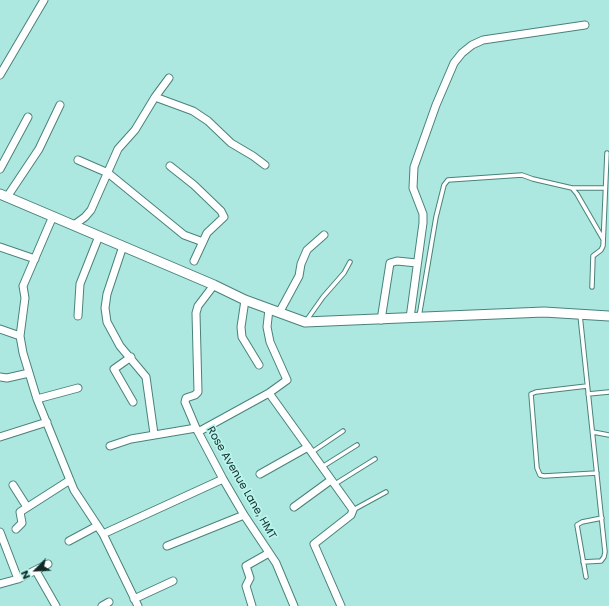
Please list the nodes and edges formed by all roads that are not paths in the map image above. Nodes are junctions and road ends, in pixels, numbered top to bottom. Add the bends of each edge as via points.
1 (44, 0) edge
2 (585, 25) dead end
3 (0, 74) edge
4 (169, 78) dead end
5 (155, 97) junction
6 (60, 105) dead end
7 (28, 117) dead end
8 (606, 153) dead end
9 (78, 160) dead end
10 (266, 165) dead end
11 (170, 166) dead end
12 (0, 169) edge
13 (108, 173) junction
14 (607, 184) edge
15 (572, 188) junction
16 (605, 188) junction
17 (3, 196) edge
18 (53, 216) junction
19 (74, 225) junction
20 (324, 235) dead end
21 (99, 236) junction
22 (603, 239) junction
23 (203, 242) junction
24 (123, 246) junction
25 (0, 247) edge
26 (35, 259) junction
27 (194, 261) dead end
28 (350, 262) dead end
29 (417, 263) junction
30 (214, 285) junction
31 (592, 286) dead end
32 (245, 300) junction
33 (269, 310) junction
34 (279, 313) junction
35 (579, 314) junction
36 (78, 316) dead end
37 (609, 316) edge
38 (414, 318) junction
39 (381, 320) junction
40 (305, 322) junction
41 (0, 329) edge
42 (20, 336) junction
43 (131, 357) junction
44 (259, 365) dead end
45 (29, 373) junction
46 (0, 378) edge
47 (587, 386) junction
48 (78, 388) dead end
49 (609, 392) edge
50 (269, 393) junction
51 (588, 394) junction
52 (37, 399) junction
53 (133, 402) dead end
54 (47, 422) junction
55 (197, 430) junction
56 (343, 432) dead end
57 (593, 432) junction
58 (154, 434) junction
59 (609, 435) edge
60 (0, 437) edge
61 (357, 445) dead end
62 (110, 446) dead end
63 (310, 450) junction
64 (375, 459) dead end
65 (322, 467) junction
66 (597, 473) junction
67 (260, 474) dead end
68 (223, 478) junction
69 (70, 480) junction
70 (333, 482) junction
71 (13, 485) dead end
72 (386, 492) dead end
73 (27, 507) junction
74 (294, 507) dead end
75 (353, 510) junction
76 (244, 515) junction
77 (602, 518) junction
78 (97, 526) junction
79 (16, 529) dead end
80 (0, 532) edge
81 (103, 534) junction
82 (69, 541) dead end
83 (167, 546) dead end
84 (269, 553) junction
85 (583, 562) junction
86 (48, 564) dead end
87 (36, 571) junction
88 (586, 577) dead end
89 (18, 579) junction
90 (174, 581) dead end
91 (0, 584) edge
92 (109, 602) dead end
93 (136, 603) edge
94 (56, 606) edge
95 (102, 606) edge
96 (252, 606) edge
97 (294, 606) edge
98 (342, 606) edge

1 - 3 street
2 - 29 street via 483,40 472,45 454,63 436,104 414,167 413,188 423,214
4 - 5 street
5 - 10 street via 193,111 208,121 231,143
5 - 13 street via 141,122 118,149
6 - 17 street via 40,149
7 - 12 street
8 - 14 lane
9 - 13 street
11 - 23 street via 194,185 223,214 223,219 211,228
13 - 19 street via 91,210
13 - 23 street via 184,235
14 - 16 lane
15 - 16 lane
15 - 22 lane via 578,194
15 - 38 lane via 522,175 451,178 446,181
16 - 22 lane
17 - 18 street
18 - 19 street
18 - 26 street
19 - 21 street
20 - 34 street via 307,250 299,276
21 - 24 street
21 - 36 street via 80,284
22 - 31 lane via 601,250 593,256
23 - 27 street
24 - 30 street
24 - 43 street via 105,308 112,334
25 - 26 street
26 - 42 street via 23,286 25,298
28 - 40 lane
29 - 38 street
29 - 39 street via 390,263
30 - 32 street
30 - 55 street, Rose Avenue Lane, HMT via 198,306 196,313 198,392 185,400
32 - 33 street
32 - 44 street via 242,337
33 - 34 street
33 - 50 street via 270,342 288,378
34 - 40 street
35 - 37 street
35 - 38 street via 544,312
35 - 47 lane
38 - 39 street
39 - 40 street
41 - 42 street
42 - 45 street
43 - 53 street via 114,369
43 - 58 street via 148,381
45 - 46 street
45 - 52 street
47 - 51 lane
47 - 66 lane via 531,394 537,468 540,475 544,476
48 - 52 street
49 - 51 lane
50 - 55 street
50 - 63 street
51 - 57 lane
52 - 54 street
54 - 60 street
54 - 69 street
55 - 58 street
55 - 68 street, Rose Avenue Lane, HMT
56 - 63 lane
57 - 59 lane
57 - 66 lane
58 - 62 street
61 - 65 lane
63 - 65 street
63 - 67 street
64 - 70 lane
65 - 70 street
66 - 77 lane
68 - 76 street, Rose Avenue Lane, HMT
68 - 81 street
69 - 73 street
69 - 78 street via 80,501
70 - 74 street
70 - 75 street
71 - 73 street
72 - 75 lane
73 - 79 street via 19,514 22,523
75 - 98 street via 351,515 314,544
76 - 83 street
76 - 84 street, Rose Avenue Lane, HMT
77 - 85 lane via 604,557 601,561
77 - 85 lane via 582,522 577,526
78 - 81 street
78 - 82 street
80 - 89 street
81 - 93 street
84 - 96 street via 246,566 250,578 246,586
84 - 97 street, Rose Avenue Lane, HMT via 280,569
85 - 88 lane
86 - 87 street
87 - 89 street
87 - 94 street
89 - 91 street
90 - 93 street
92 - 95 street

